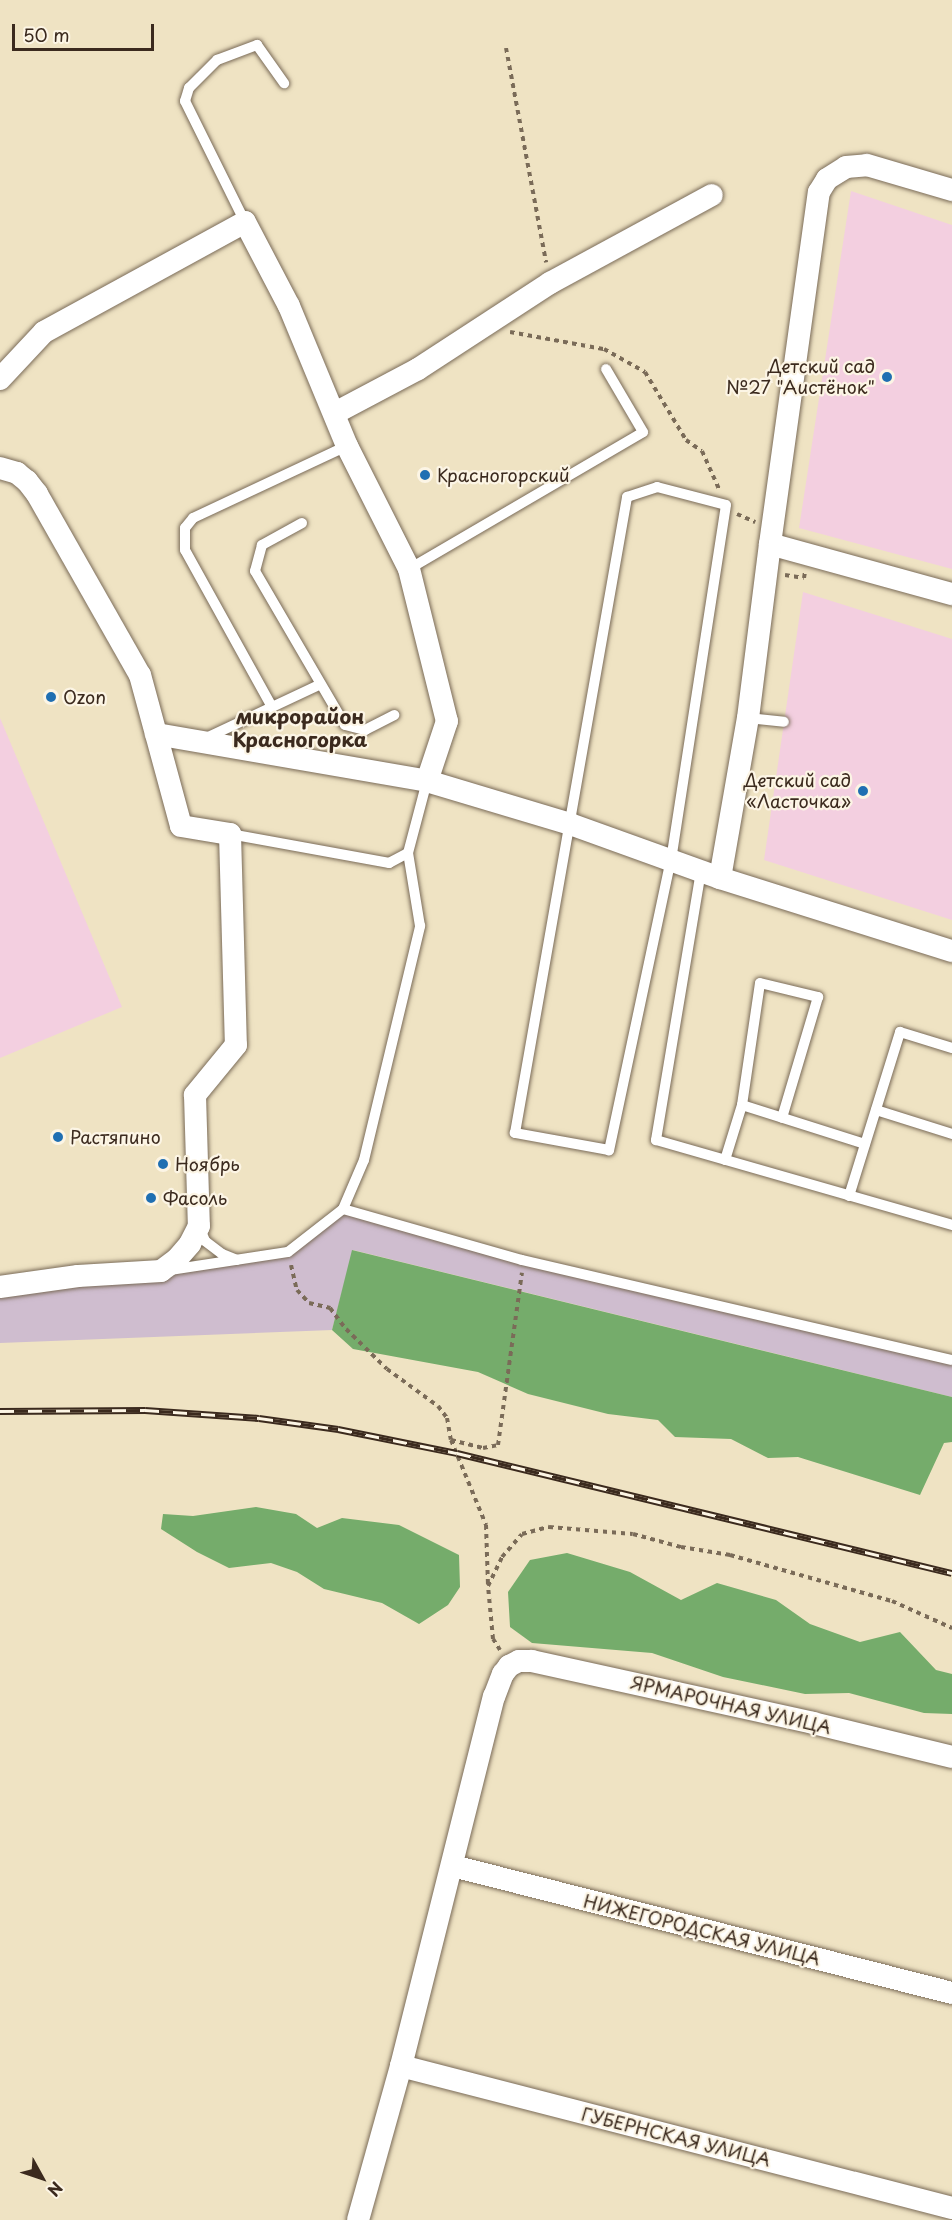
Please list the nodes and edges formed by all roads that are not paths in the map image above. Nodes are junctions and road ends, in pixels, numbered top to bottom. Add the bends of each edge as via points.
1 (284, 83) dead end
2 (952, 190) edge
3 (712, 195) dead end
4 (245, 222) junction
5 (606, 369) dead end
6 (0, 379) edge
7 (335, 413) junction
8 (347, 446) junction
9 (0, 468) edge
10 (302, 524) dead end
11 (770, 544) junction
12 (409, 570) junction
13 (952, 594) edge
14 (320, 685) junction
15 (272, 706) junction
16 (394, 715) dead end
17 (748, 717) junction
18 (784, 722) dead end
19 (156, 734) junction
20 (198, 741) junction
21 (427, 782) junction
22 (570, 824) junction
23 (230, 834) junction
24 (408, 853) junction
25 (671, 859) junction
26 (711, 874) junction
27 (952, 951) edge
28 (952, 1048) edge
29 (742, 1105) junction
30 (876, 1110) junction
31 (782, 1118) junction
32 (952, 1134) edge
33 (865, 1144) junction
34 (725, 1160) junction
35 (849, 1196) junction
36 (343, 1209) junction
37 (952, 1225) edge
38 (199, 1226) junction
39 (237, 1260) junction
40 (161, 1271) junction
41 (0, 1287) edge
42 (952, 1360) edge
43 (952, 1757) edge
44 (453, 1866) junction
45 (952, 1993) edge
46 (401, 2066) junction
47 (952, 2208) edge
48 (358, 2220) edge

1 - 4 lane via 257,45 217,60 189,87 185,101
2 - 11 street via 867,165 846,167 827,179 819,192
3 - 7 street via 550,283 418,369
4 - 6 street via 44,332
4 - 7 street via 289,306
5 - 12 lane via 643,432
7 - 8 street
8 - 12 street
8 - 15 lane via 193,518 184,528 185,550
9 - 19 street via 16,473 37,494 140,675
10 - 14 lane via 262,545 255,571
11 - 13 street
11 - 17 street
12 - 21 street via 447,721
14 - 15 lane
14 - 16 lane via 345,724 365,730
15 - 20 lane
17 - 18 lane
17 - 26 street
19 - 20 street
19 - 23 street via 181,826
20 - 21 street
21 - 22 street
21 - 24 lane
22 - 25 street
22 - 25 lane via 515,1133 609,1150
22 - 25 lane via 627,496 657,487 726,505
23 - 24 lane via 389,863
23 - 38 street via 236,1045 195,1095
24 - 36 lane via 420,926 364,1160
25 - 26 street
26 - 27 street
26 - 34 lane via 656,1140
28 - 30 lane via 900,1032
29 - 31 lane
29 - 31 lane via 760,983 818,997
29 - 34 lane
30 - 32 lane
30 - 33 lane
31 - 33 lane
33 - 35 lane
34 - 35 lane
35 - 37 lane
36 - 39 lane via 288,1252
36 - 42 lane via 522,1260
38 - 39 lane via 206,1241
38 - 40 street via 190,1244
39 - 40 lane
40 - 41 street via 78,1276
43 - 44 street, ЯРМАРОЧНАЯ УЛИЦА via 813,1723 519,1661 503,1674 494,1697
44 - 45 street, НИЖЕГОРОДСКАЯ УЛИЦА
44 - 46 street
46 - 47 street, ГУБЕРНСКАЯ УЛИЦА
46 - 48 street

